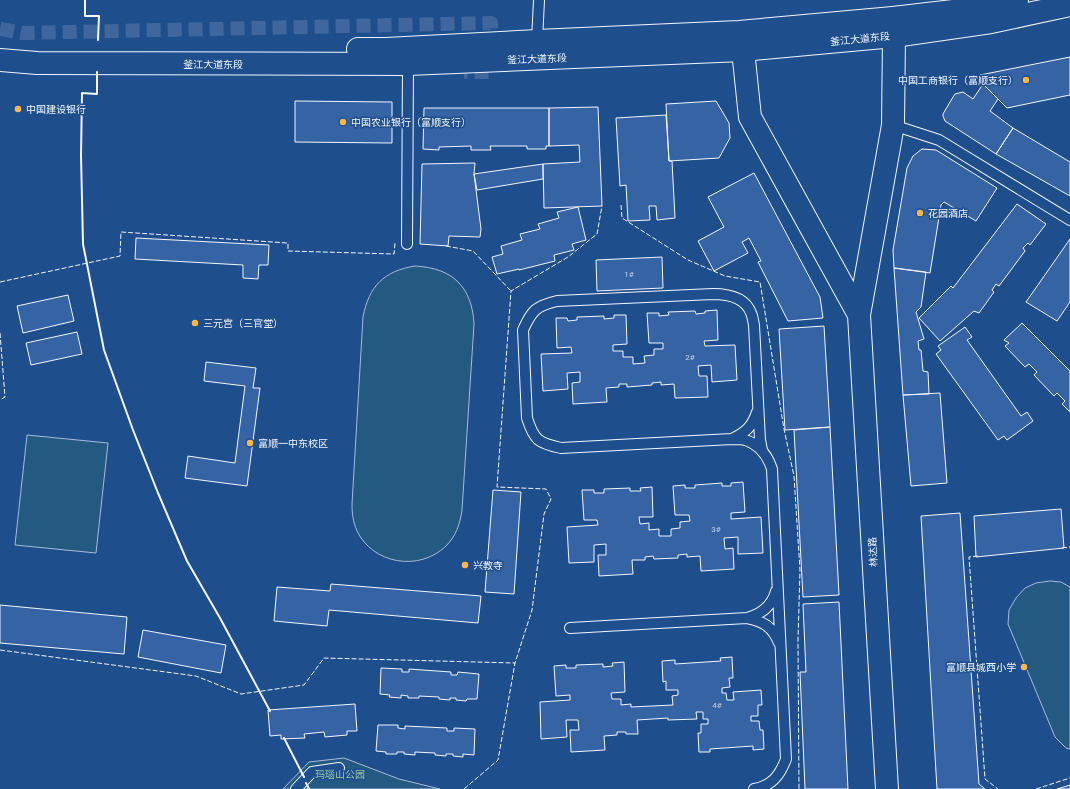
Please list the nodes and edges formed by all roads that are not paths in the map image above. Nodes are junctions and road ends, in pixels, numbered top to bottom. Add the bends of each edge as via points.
1 (539, 0) edge
2 (1017, 0) edge
3 (1070, 5) edge
4 (894, 27) junction
5 (537, 41) junction
6 (0, 45) edge
7 (743, 50) junction
8 (0, 60) edge
9 (408, 64) junction
10 (893, 125) junction
11 (1070, 220) edge
12 (407, 244) dead end
13 (859, 315) junction
14 (758, 409) junction
15 (732, 438) junction
16 (762, 450) junction
17 (777, 587) junction
18 (747, 618) junction
19 (570, 628) dead end
20 (780, 646) junction
21 (339, 768) dead end
22 (296, 789) edge
23 (754, 789) edge
24 (887, 789) edge

1 - 5 lane
2 - 4 main road, 釜江大道东段
3 - 4 main road, 釜江大道东段 via 991,22
4 - 5 main road, 釜江大道东段
4 - 7 main road, 釜江大道东段
4 - 10 main road
5 - 6 main road, 釜江大道东段 via 386,49 21,48
7 - 9 main road, 釜江大道东段
7 - 13 main road via 750,117
8 - 9 main road, 釜江大道东段 via 37,63
9 - 12 lane
10 - 11 lane via 939,140
10 - 13 main road
13 - 24 main road, 林达路
14 - 15 lane via 755,419 743,434
14 - 15 lane via 754,326 751,312 734,296 713,294 557,301 543,304 533,311 527,320 523,330 527,418 531,431 538,440 561,448
14 - 16 lane
15 - 16 lane via 747,440
16 - 17 lane via 772,470
17 - 18 lane via 771,604 757,615
17 - 20 lane
18 - 19 lane
18 - 20 lane via 766,624 777,637
20 - 23 lane via 786,759 773,782
21 - 22 lane via 312,772

